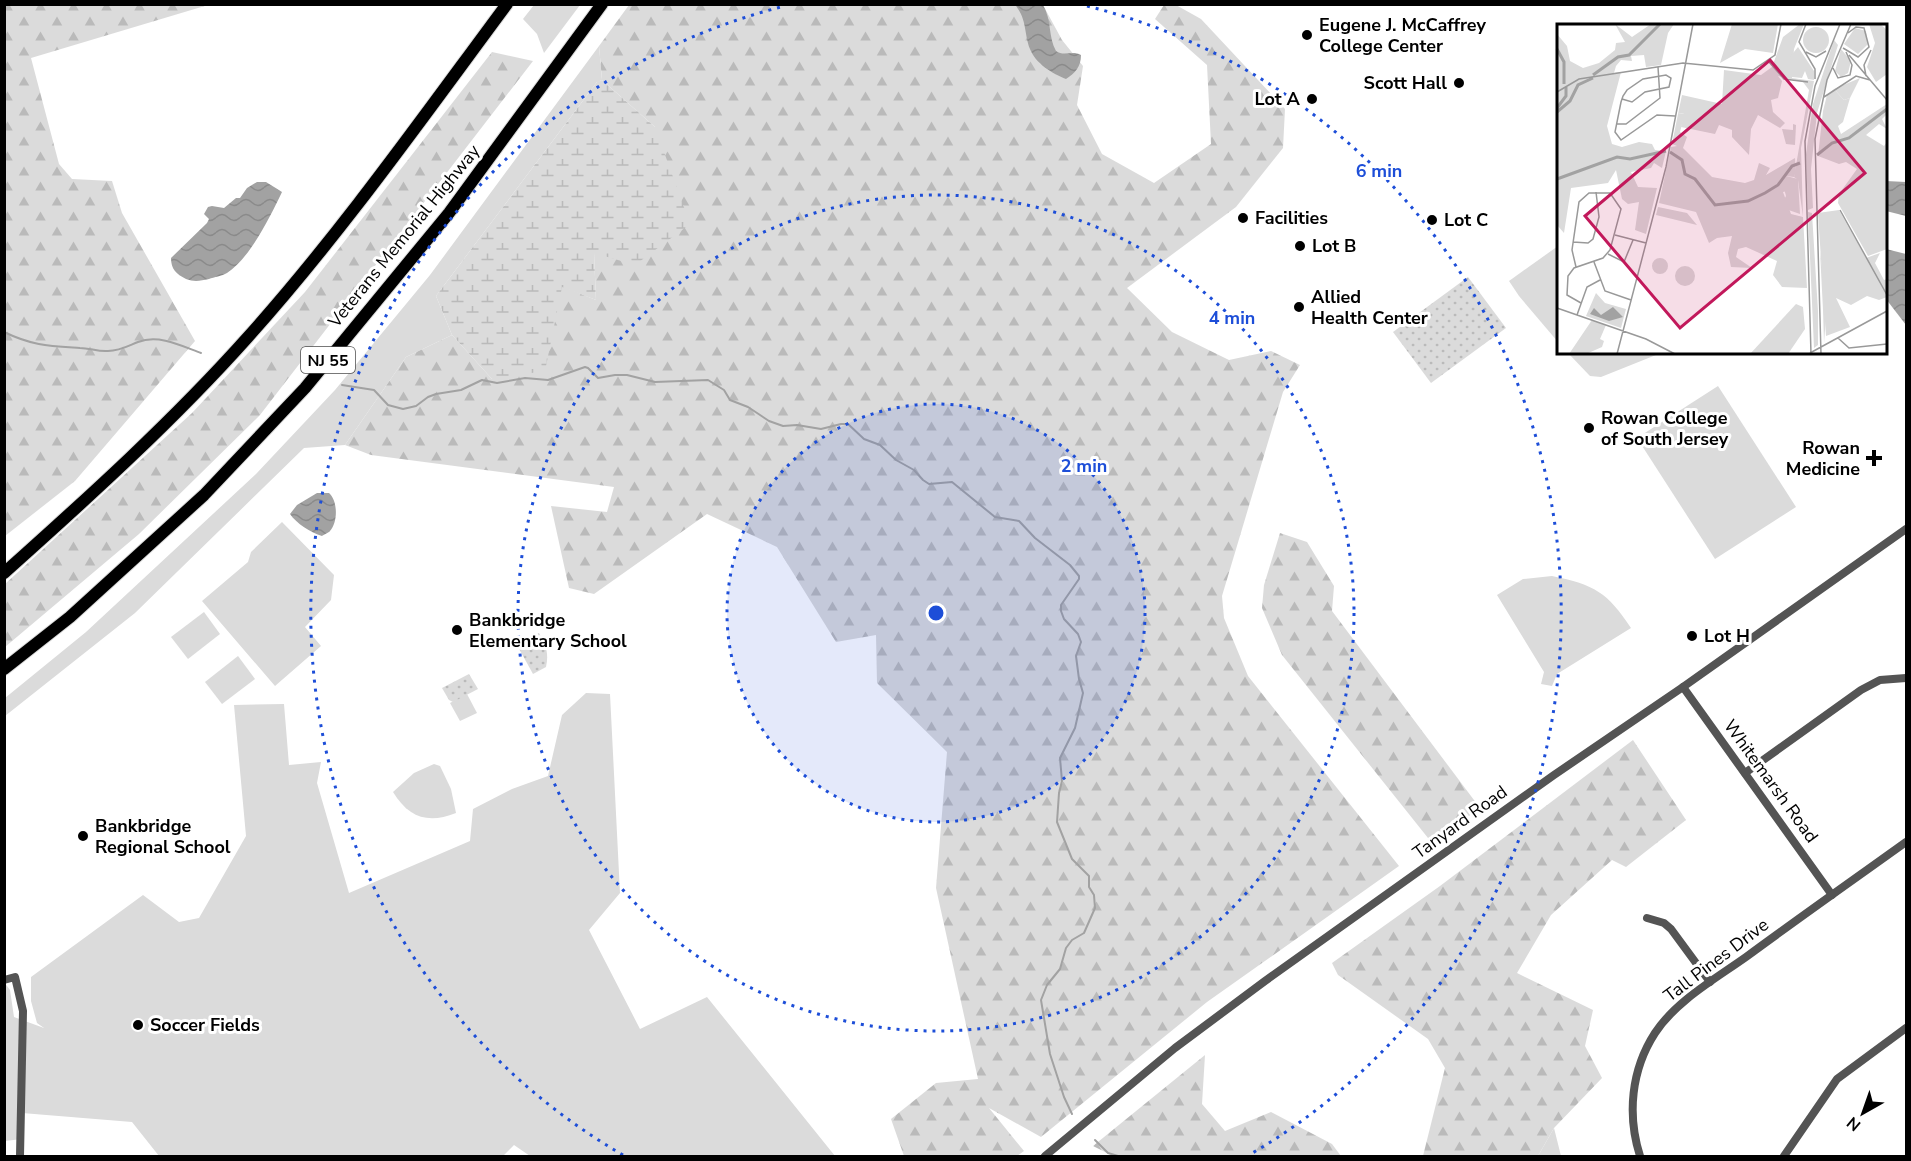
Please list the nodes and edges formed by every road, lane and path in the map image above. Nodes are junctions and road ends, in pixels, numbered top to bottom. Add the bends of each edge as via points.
1 (507, 4) edge
2 (602, 4) edge
3 (1906, 529) edge
4 (4, 573) edge
5 (4, 669) edge
6 (1906, 678) edge
7 (1683, 687) junction
8 (1745, 773) junction
9 (1906, 842) edge
10 (1832, 895) junction
11 (1647, 918) dead end
12 (4, 980) edge
13 (1710, 982) junction
14 (1906, 1028) edge
15 (20, 1156) edge
16 (1045, 1156) edge
17 (1640, 1156) edge
18 (1784, 1156) edge

1 - 4 highway via 392,159 248,337 129,460
2 - 5 highway, Veterans Memorial Highway / NJ 55 via 449,213 305,388 204,495 70,617
3 - 7 street, Tanyard Road
6 - 8 street via 1880,680 1861,690
7 - 8 street, Whitemarsh Road
7 - 16 street, Tanyard Road via 1256,987 1175,1048
8 - 10 street, Whitemarsh Road
9 - 10 street, Tall Pines Drive
10 - 13 street, Tall Pines Drive
11 - 13 street via 1671,929
12 - 15 street via 15,977 23,1011
13 - 17 street, Tall Pines Drive via 1675,1009 1644,1052 1632,1101
14 - 18 street via 1837,1079

